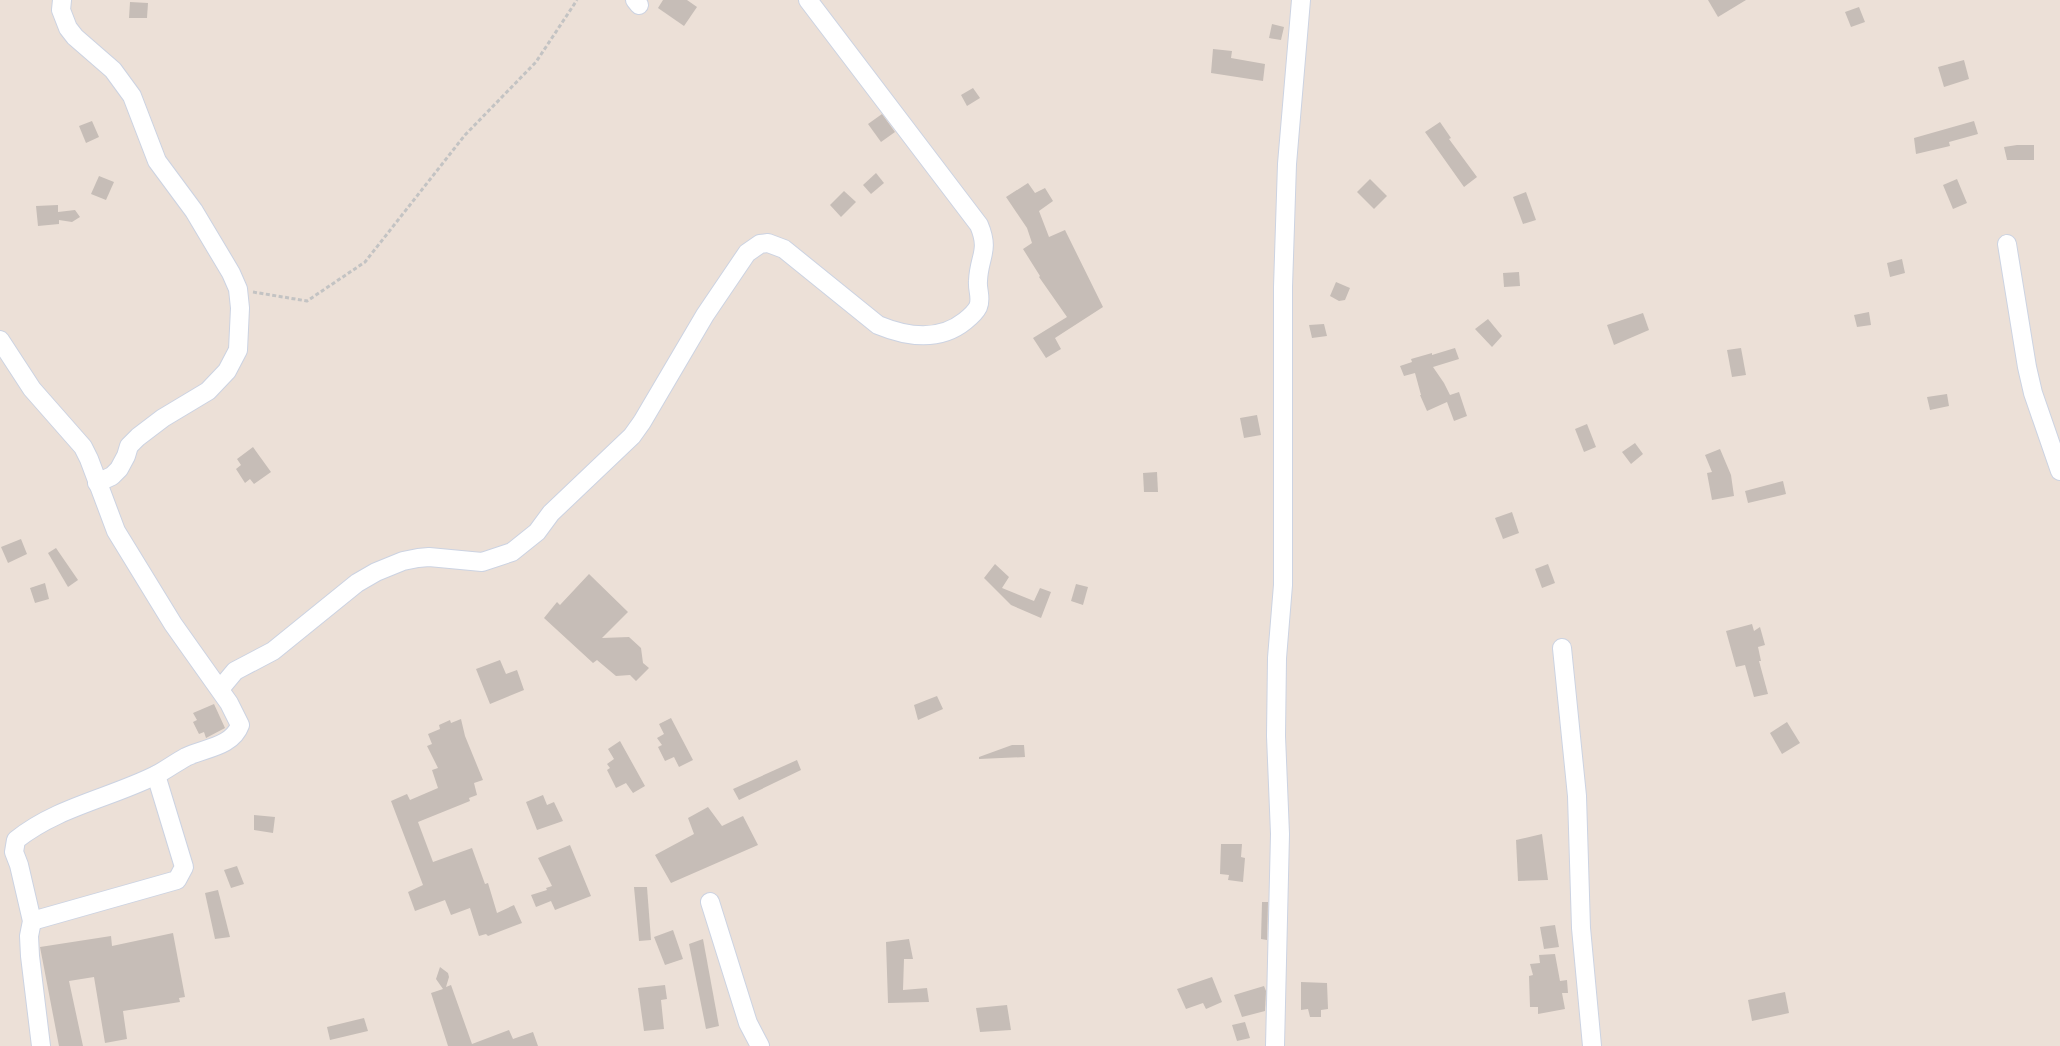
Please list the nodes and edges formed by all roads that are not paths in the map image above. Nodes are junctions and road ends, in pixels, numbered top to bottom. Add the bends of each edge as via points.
1 (62, 0) edge
2 (808, 0) edge
3 (1301, 0) edge
4 (2007, 244) dead end
5 (0, 340) edge
6 (2060, 471) edge
7 (97, 483) junction
8 (1562, 648) dead end
9 (220, 689) junction
10 (156, 775) junction
11 (710, 902) dead end
12 (32, 921) junction
13 (42, 1046) edge
14 (760, 1046) edge
15 (1275, 1046) edge
16 (1592, 1046) edge

1 - 7 street via 61,10 68,28 113,70 132,96 157,161 215,243 238,289 238,350 227,371 208,391 138,437 112,476
2 - 9 street via 979,225 985,247 978,281 978,307 971,316 941,334 896,332 878,324 784,249 768,243 760,244 747,253 705,315 632,436 530,539 512,552 482,562 424,558 403,560 376,572 357,583 273,651 235,671
3 - 15 street via 1287,164 1283,287 1283,585 1277,658 1280,834
4 - 6 street via 2033,393
5 - 7 street via 32,389 83,447
7 - 9 street via 116,531 173,624
8 - 16 street via 1577,796 1579,899
9 - 10 street via 236,715 240,725 237,731 231,739 186,757
10 - 12 street via 44,821 16,840 14,852
10 - 12 street via 184,867 176,880
11 - 14 street via 748,1023
12 - 13 street via 30,956

